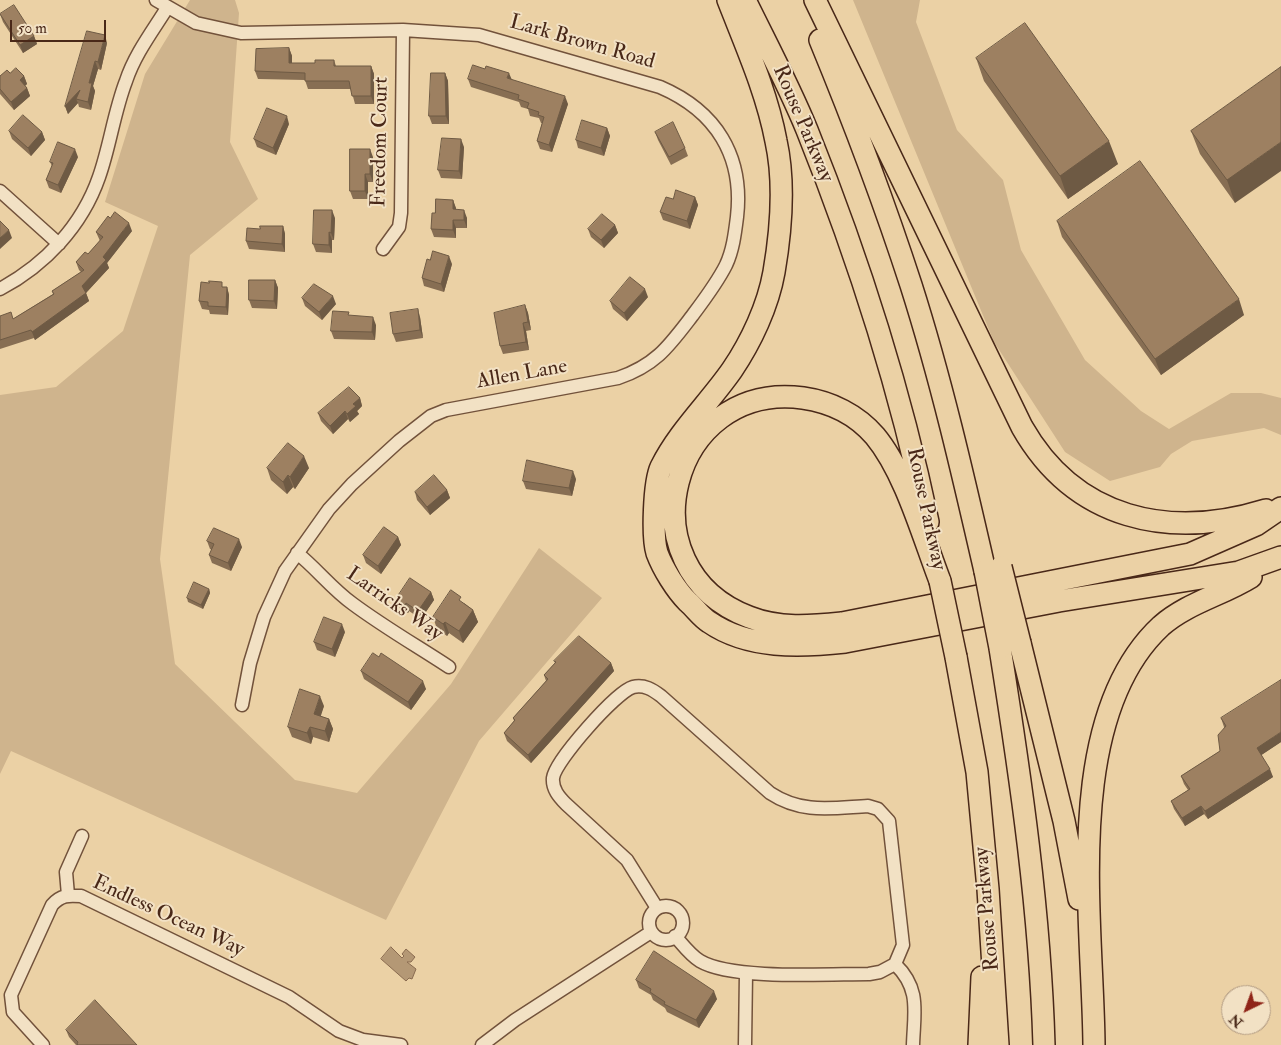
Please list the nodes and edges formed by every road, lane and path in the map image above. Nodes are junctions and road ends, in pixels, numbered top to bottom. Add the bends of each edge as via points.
1 (728, 0) edge
2 (745, 0) edge
3 (803, 0) edge
4 (815, 0) edge
5 (162, 4) edge
6 (403, 30) junction
7 (674, 93) joint
8 (0, 191) edge
9 (59, 244) junction
10 (384, 250) dead end
11 (0, 289) edge
12 (1281, 507) edge
13 (297, 553) junction
14 (1281, 558) edge
15 (940, 581) junction
16 (1010, 645) junction
17 (449, 667) dead end
18 (242, 705) dead end
19 (82, 836) dead end
20 (988, 889) junction
21 (68, 895) junction
22 (658, 908) junction
23 (651, 932) junction
24 (675, 936) junction
25 (895, 964) junction
26 (746, 973) junction
27 (1092, 993) junction
28 (383, 1043) edge
29 (43, 1045) edge
30 (401, 1045) edge
31 (482, 1045) edge
32 (745, 1045) edge
33 (913, 1045) edge
34 (979, 1045) edge
35 (998, 1045) edge
36 (1044, 1045) edge
37 (1094, 1045) edge

1 - 14 main road via 766,102 781,176 774,274 760,317 732,370 681,434 660,469 654,510 657,552 681,594 708,622 735,635 772,644 845,642 1240,572
2 - 15 main road, Rouse Parkway via 806,129 870,305 914,452
3 - 16 main road, Rouse Parkway, bridge via 880,192 911,286 993,569
4 - 12 main road via 1022,427 1047,464 1087,498 1112,511 1147,520 1193,524 1218,522
5 - 6 street, Lark Brown Road via 196,24 241,32
5 - 9 street via 130,68 94,191
6 - 7 street, Lark Brown Road via 480,35
6 - 10 street, Freedom Court via 401,213 399,227
7 - 13 street, Allen Lane via 698,109 718,131 735,167 738,206 733,245 726,264 704,300 666,350 636,372 618,378 464,405 431,416 352,484
8 - 9 street
9 - 11 street via 41,262
12 - 15 main road via 1256,525 1190,554 842,623 785,626 748,617 727,606 709,593 688,565 674,525 673,504 684,461 694,445 719,421 754,402 791,397 834,406 863,424 889,456
13 - 17 street, Larricks Way via 354,605
13 - 18 street, Allen Lane via 264,617
14 - 27 main road via 1244,581 1184,609 1162,626 1140,649 1118,685 1102,736 1092,804
15 - 20 main road, Rouse Parkway, bridge via 977,772
16 - 27 main road via 1064,822 1078,886
16 - 36 main road, Rouse Parkway via 1042,981
19 - 21 street via 66,872
20 - 34 main road
20 - 35 main road, Rouse Parkway
21 - 28 street, Endless Ocean Way via 81,896 290,997 339,1031
21 - 29 street, Endless Ocean Way via 58,898 52,905 11,995 13,1012
22 - 23 street via 649,918
22 - 24 street via 672,907 680,914 683,927
22 - 25 street via 626,860 566,804 558,795 553,780 560,762 618,696 633,687 642,686 661,696 780,800 802,808 868,806 884,815 892,832 903,936 903,946
23 - 24 street via 664,940
23 - 31 street
24 - 26 street via 700,961 715,968
25 - 26 street via 869,974
25 - 33 street via 911,983 914,996
26 - 32 street
27 - 37 main road
28 - 30 street, Endless Ocean Way

